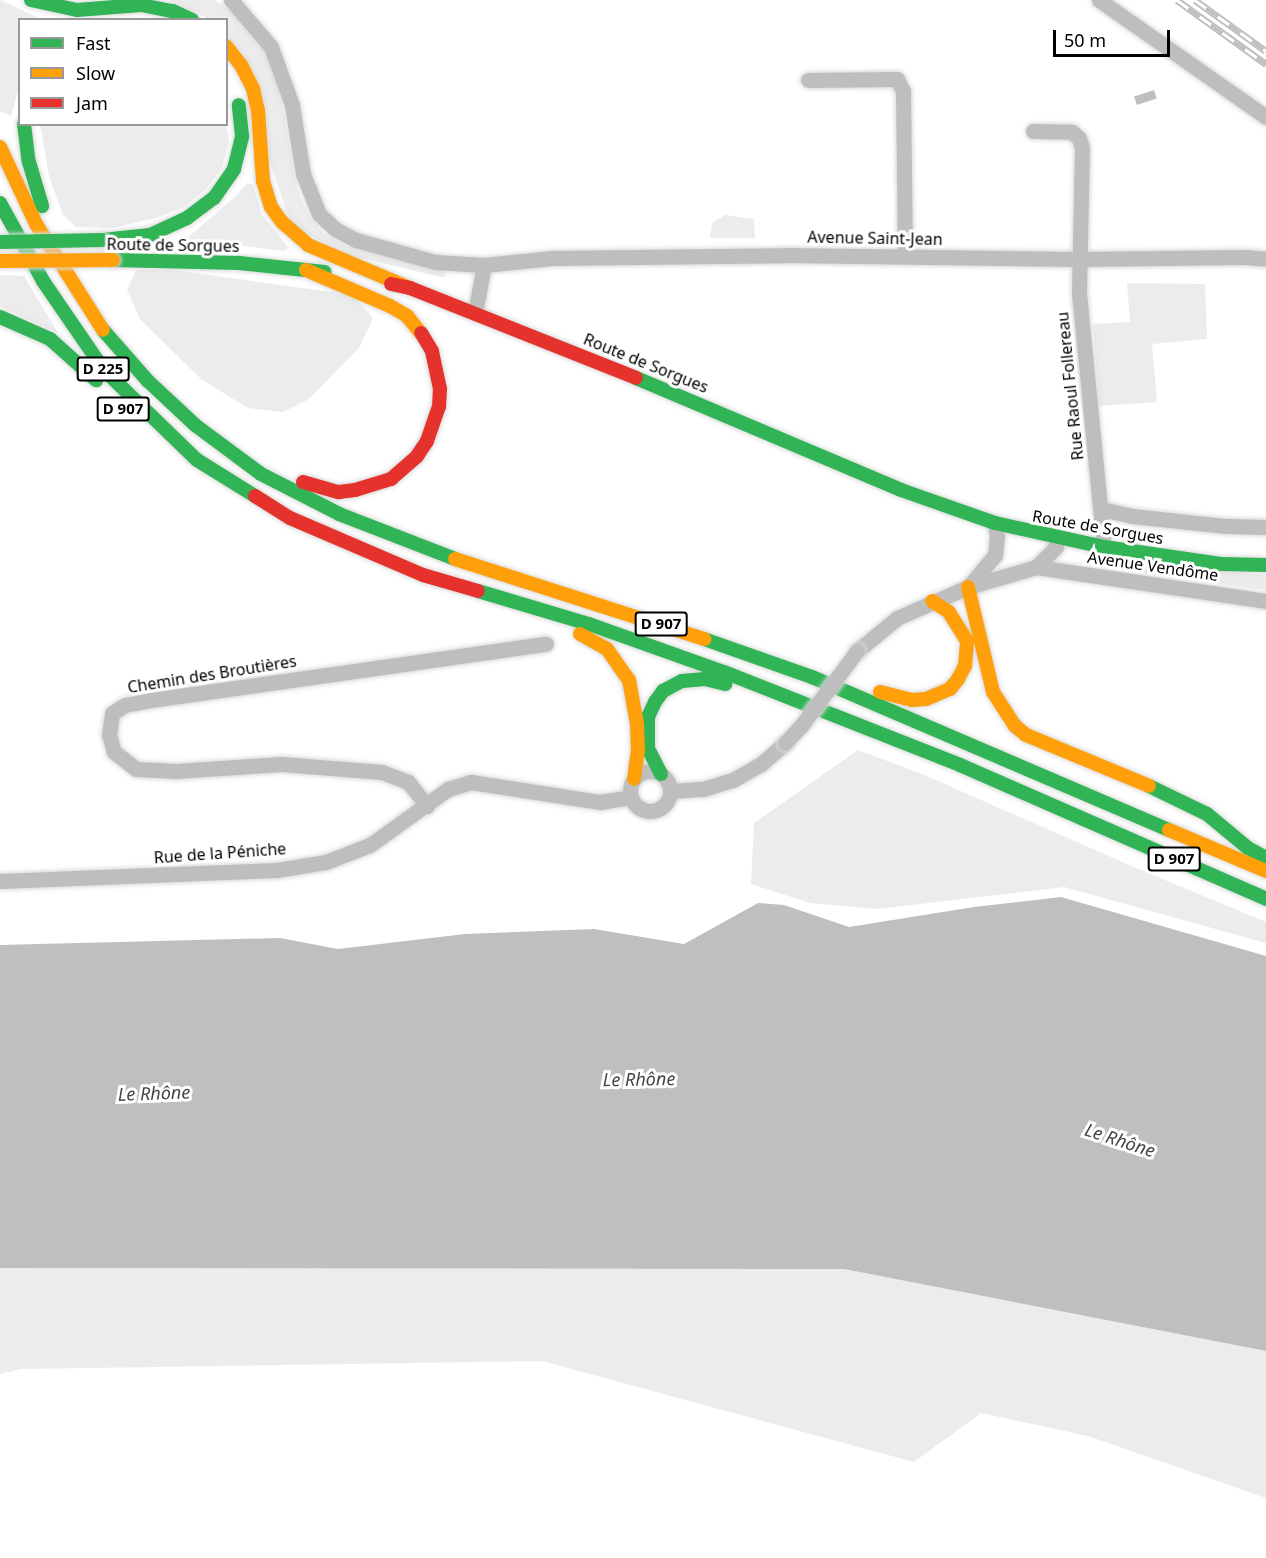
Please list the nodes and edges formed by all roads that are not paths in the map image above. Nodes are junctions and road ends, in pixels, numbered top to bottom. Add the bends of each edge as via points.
1 (31, 0) edge
2 (231, 0) edge
3 (1099, 0) edge
4 (188, 18) edge
5 (228, 49) edge
6 (808, 80) dead end
7 (236, 94) dead end
8 (1266, 117) edge
9 (24, 126) edge
10 (1033, 131) dead end
11 (0, 147) edge
12 (0, 203) edge
13 (0, 242) edge
14 (905, 256) junction
15 (1080, 259) junction
16 (1266, 260) edge
17 (0, 261) edge
18 (484, 265) junction
19 (306, 270) junction
20 (410, 288) junction
21 (475, 313) junction
22 (0, 317) edge
23 (97, 321) junction
24 (107, 336) junction
25 (115, 400) dead end
26 (145, 430) dead end
27 (251, 495) junction
28 (1102, 509) junction
29 (995, 523) junction
30 (1266, 527) edge
31 (1057, 537) junction
32 (1104, 547) junction
33 (995, 555) junction
34 (1266, 565) edge
35 (1036, 567) junction
36 (1019, 572) junction
37 (423, 575) junction
38 (968, 586) junction
39 (932, 601) junction
40 (1266, 601) edge
41 (546, 644) dead end
42 (812, 677) junction
43 (960, 765) junction
44 (661, 774) junction
45 (634, 779) junction
46 (671, 791) junction
47 (631, 797) junction
48 (427, 806) junction
49 (1266, 858) edge
50 (1266, 871) edge
51 (0, 881) edge
52 (1266, 899) edge

1 - 4 main road via 77,10 149,6
2 - 18 street, Avenue Saint-Jean via 271,47 292,105 303,174 319,214 334,229 356,240 435,262
3 - 8 street
5 - 20 main road via 252,89 258,110 262,181 282,222 308,245
6 - 14 street via 897,79 903,91
7 - 13 main road, bridge via 242,136 234,169 214,198 187,218 150,235
9 - 23 main road, D 907 via 37,197 87,287
10 - 15 street, Rue Raoul Follereau via 1072,132 1079,138
11 - 23 main road via 36,224
12 - 27 main road, D 225 via 43,281 104,370 185,450
14 - 15 street, Avenue Saint-Jean
14 - 18 street, Avenue Saint-Jean via 553,258
15 - 16 street, Avenue Saint-Jean
15 - 28 street, Rue Raoul Follereau via 1079,293
17 - 19 main road, Route de Sorgues, bridge via 239,263
18 - 21 street
19 - 20 main road, Route de Sorgues
19 - 24 main road, D 907 via 390,306 417,326 432,351 440,389 436,421 417,456 391,479 355,490 326,490 289,476 177,395 129,345
20 - 21 main road, Route de Sorgues
21 - 29 main road, Route de Sorgues via 659,385 901,490
22 - 25 main road, D 907 via 50,339
23 - 24 main road, D 907
24 - 42 main road, D 907 via 195,425 261,474 339,514 439,555 637,616
26 - 27 main road, D 907 via 226,492
27 - 37 main road, D 907 via 313,530
28 - 30 street via 1167,520
28 - 32 street, Rue Raoul Follereau
29 - 31 main road, Route de Sorgues
29 - 33 street
31 - 32 main road, Route de Sorgues
31 - 35 street via 1056,547
32 - 34 main road, Route de Sorgues via 1221,564
33 - 36 street
33 - 38 street
35 - 36 street
35 - 40 street, Avenue Vendôme
36 - 38 street
37 - 43 main road, D 907 via 589,624 724,672
37 - 45 main road via 438,591 582,635 607,649 629,680 634,701 638,750
38 - 39 street
38 - 49 main road via 993,692 1015,726 1035,739 1188,803
39 - 42 main road via 950,612 967,641 965,666 951,689 939,696 912,700
39 - 46 street, bridge via 897,618 856,651 801,726 761,764 733,780 703,789
41 - 48 street, Chemin des Broutières via 151,700 112,712 109,735 114,752 136,769 176,771 281,764 382,772 408,782
42 - 50 main road, D 907
43 - 44 main road via 718,682 694,678 663,691 648,717 648,747
43 - 52 main road, D 907
44 - 45 street via 646,771
44 - 46 street
45 - 47 street
46 - 47 street via 666,804 653,811 639,808
47 - 48 street, Rue de la Péniche via 600,801 471,782 448,789
48 - 51 street, Rue de la Péniche via 370,845 326,862 277,870

